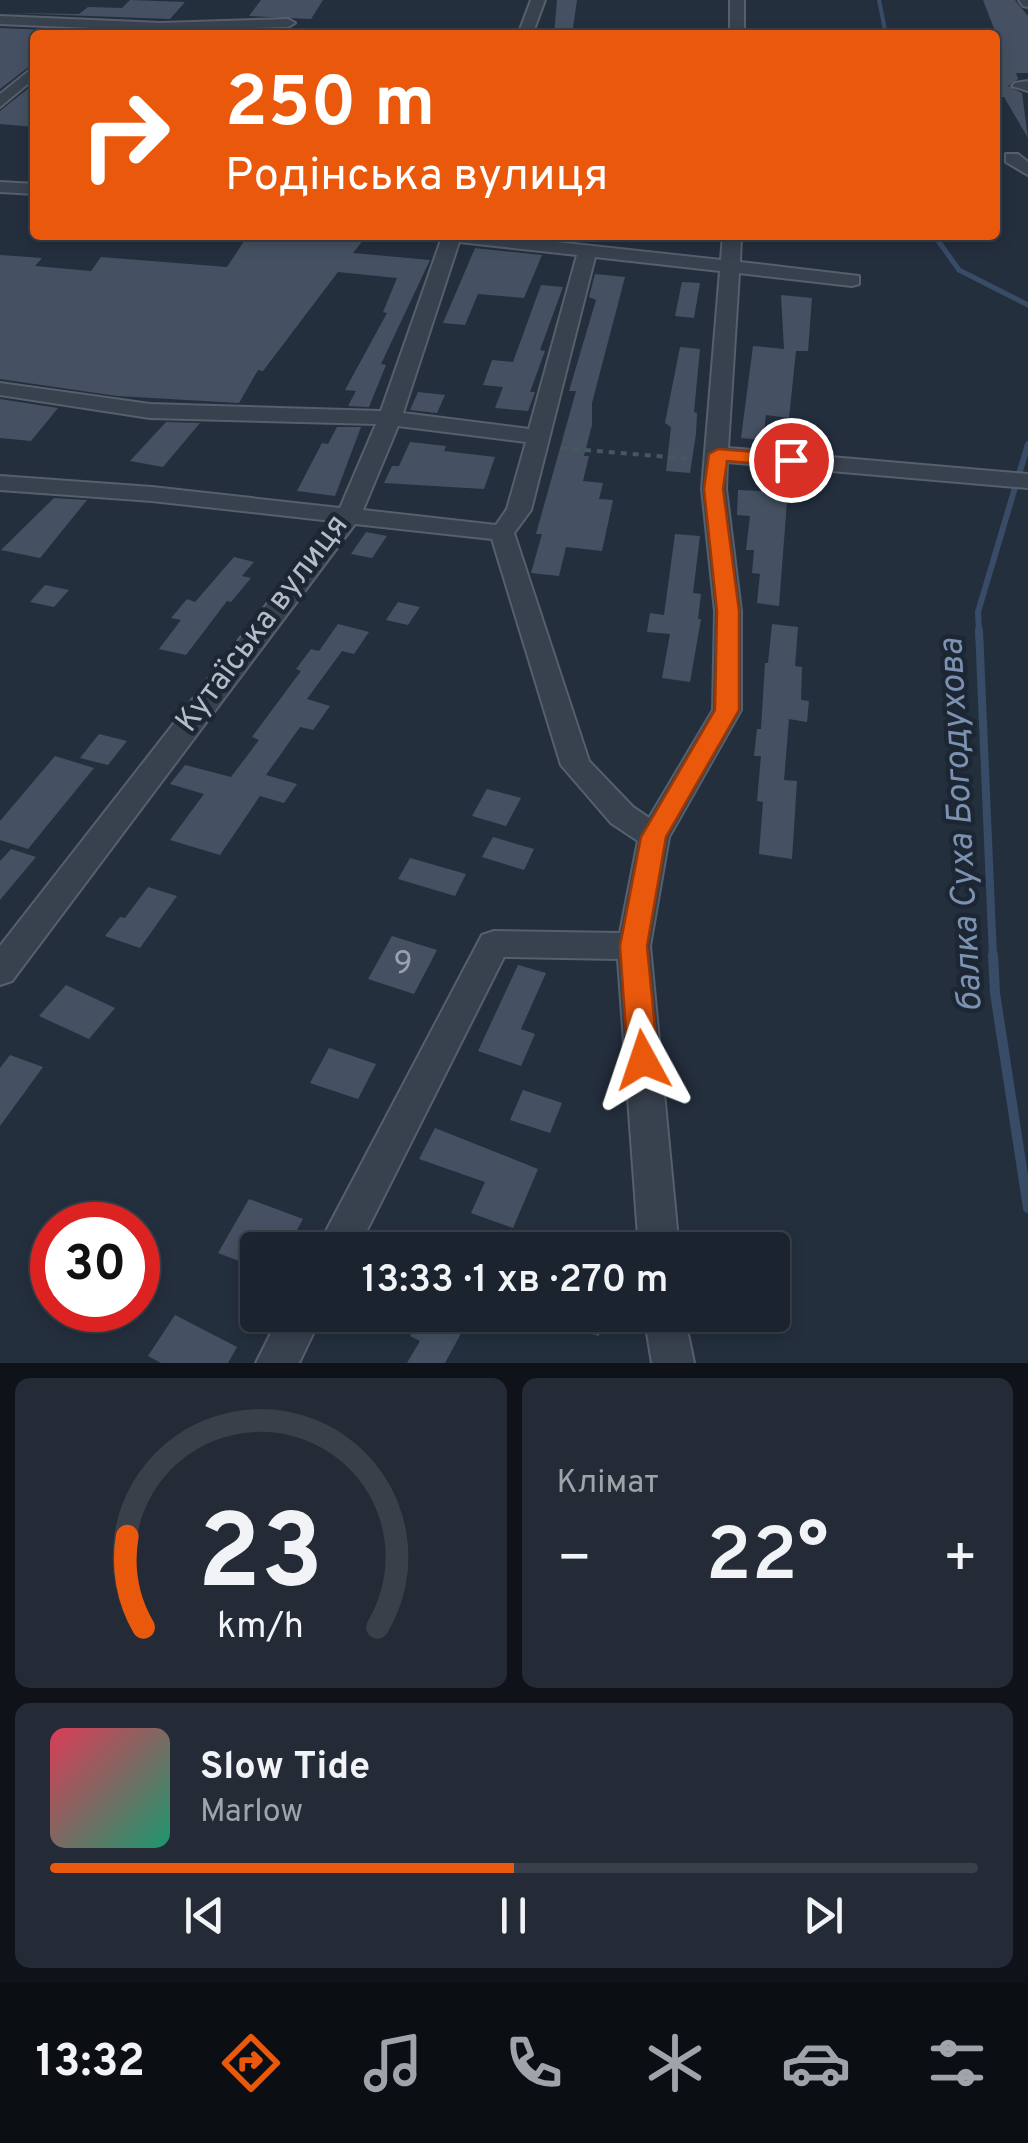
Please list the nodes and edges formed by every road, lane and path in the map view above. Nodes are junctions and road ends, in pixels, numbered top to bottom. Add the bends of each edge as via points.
1 (538, 0) edge
2 (738, 0) edge
3 (0, 20) edge
4 (288, 23) dead end
5 (527, 30) edge
6 (737, 30) edge
7 (0, 71) edge
8 (30, 72) edge
9 (30, 76) edge
10 (0, 102) edge
11 (1012, 158) dead end
12 (1028, 170) edge
13 (0, 186) edge
14 (30, 189) edge
15 (450, 240) edge
16 (497, 240) edge
17 (732, 240) edge
18 (588, 250) junction
19 (731, 268) junction
20 (852, 280) dead end
21 (0, 388) edge
22 (390, 418) junction
23 (537, 441) junction
24 (718, 458) junction
25 (1028, 480) edge
26 (8, 484) edge
27 (0, 507) edge
28 (348, 516) junction
29 (502, 532) junction
30 (654, 837) junction
31 (634, 946) junction
32 (0, 972) edge
33 (345, 1232) edge
34 (658, 1232) edge
35 (293, 1332) edge
36 (667, 1332) edge
37 (277, 1363) edge
38 (673, 1363) edge

1 - 5 street
2 - 6 street
3 - 4 street via 161,27
7 - 8 street
9 - 10 street
11 - 12 street
13 - 14 street
15 - 22 street, Кутаїська вулиця
16 - 18 street
17 - 19 street
18 - 19 street
18 - 23 street
19 - 20 street
19 - 24 street
21 - 22 street via 150,410
22 - 23 street
22 - 28 street, Кутаїська вулиця
23 - 24 path
23 - 29 street via 519,510
24 - 25 street
24 - 30 street via 714,489 728,611 727,710
26 - 27 street
26 - 28 street
28 - 29 street
28 - 32 street, Кутаїська вулиця
29 - 30 street via 576,764 622,815
30 - 31 street
31 - 33 street via 494,944
31 - 34 street
35 - 37 street
36 - 38 street

